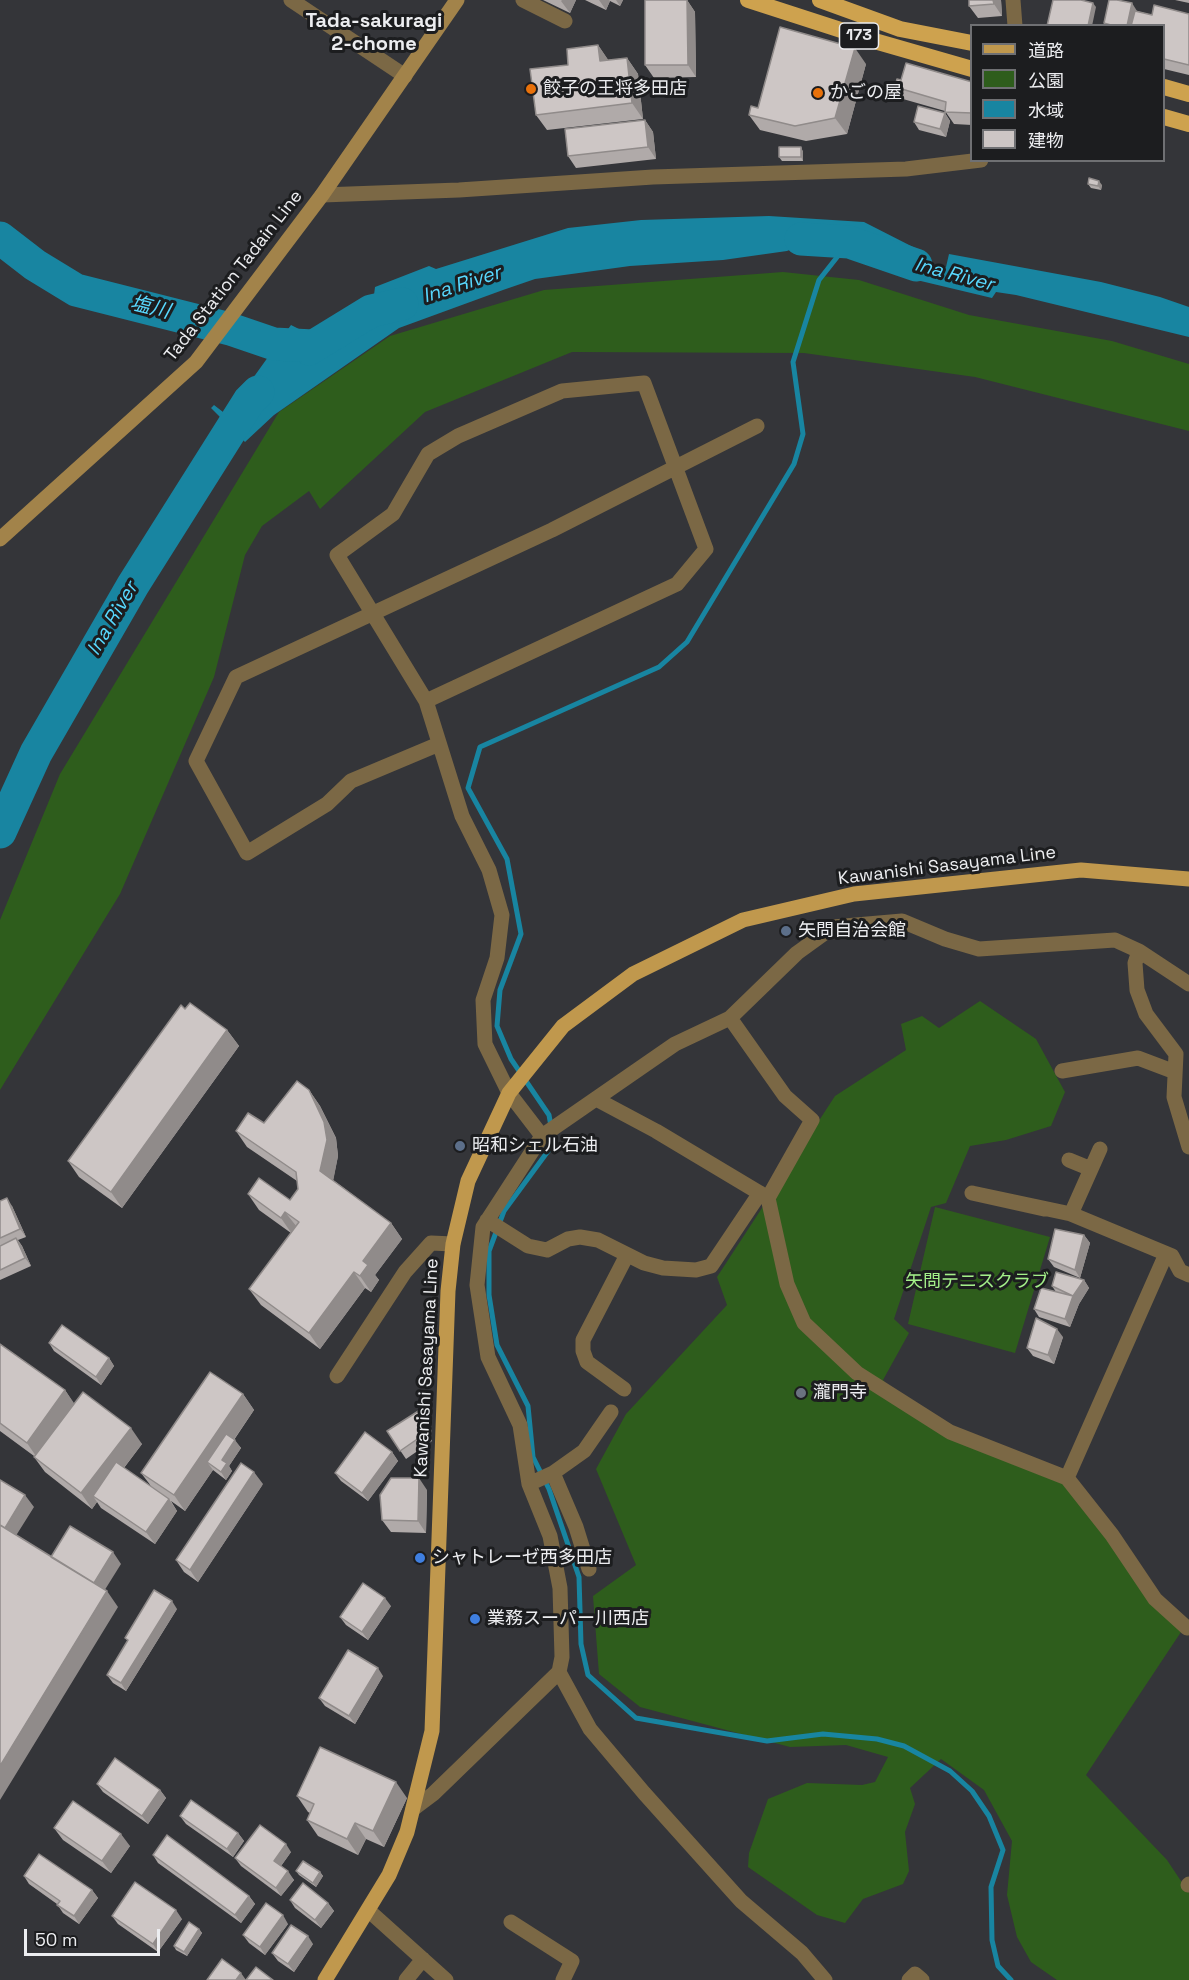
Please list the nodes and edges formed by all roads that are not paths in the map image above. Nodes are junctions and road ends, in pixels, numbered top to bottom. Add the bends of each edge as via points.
1 (291, 0) edge
2 (457, 0) edge
3 (523, 0) edge
4 (748, 0) edge
5 (820, 0) edge
6 (1013, 0) edge
7 (565, 21) dead end
8 (1015, 24) edge
9 (970, 43) edge
10 (970, 68) edge
11 (405, 76) junction
12 (1165, 87) edge
13 (1189, 94) edge
14 (1165, 117) edge
15 (1189, 124) edge
16 (970, 161) edge
17 (322, 195) junction
18 (757, 426) dead end
19 (676, 467) junction
20 (0, 539) edge
21 (374, 614) junction
22 (426, 701) junction
23 (439, 744) junction
24 (1189, 879) edge
25 (1139, 951) junction
26 (1189, 984) edge
27 (730, 1018) junction
28 (1062, 1071) dead end
29 (1175, 1072) junction
30 (509, 1093) junction
31 (596, 1099) junction
32 (542, 1136) junction
33 (1189, 1147) edge
34 (1100, 1149) dead end
35 (1069, 1160) dead end
36 (1091, 1169) junction
37 (764, 1196) junction
38 (1044, 1209) dead end
39 (1071, 1214) junction
40 (487, 1220) junction
41 (453, 1244) junction
42 (1166, 1254) junction
43 (627, 1255) junction
44 (1189, 1275) edge
45 (337, 1376) dead end
46 (624, 1389) dead end
47 (611, 1412) dead end
48 (554, 1473) junction
49 (1067, 1478) junction
50 (529, 1484) junction
51 (589, 1569) dead end
52 (1188, 1627) edge
53 (559, 1672) junction
54 (413, 1809) junction
55 (368, 1910) junction
56 (511, 1922) dead end
57 (423, 1959) junction
58 (325, 1980) edge
59 (406, 1980) edge
60 (446, 1980) edge
61 (563, 1980) edge
62 (825, 1980) edge
63 (909, 1980) edge
64 (922, 1980) edge

1 - 11 street
2 - 11 main road, Tada Station Tadain Line
3 - 7 street
4 - 10 highway, 173
5 - 9 highway, 173 via 900,28
6 - 8 street
11 - 17 main road, Tada Station Tadain Line
12 - 13 highway
14 - 15 highway
16 - 17 street via 906,169 653,177
17 - 20 main road, Tada Station Tadain Line via 196,362
18 - 19 street
19 - 21 street
19 - 21 street via 644,383 562,391 458,436 428,454 393,514 337,555
19 - 22 street via 705,549 677,584
21 - 22 street
21 - 23 street via 236,677 196,761 247,853 327,804 351,781
22 - 23 street
23 - 30 street via 462,816 489,870 502,915 497,958 483,1000 484,1044
24 - 30 main road, Kawanishi Sasayama Line via 1081,870 854,894 743,920 633,974 563,1026
25 - 26 street
25 - 27 street via 1115,940 979,949 902,921 833,927 797,953
25 - 29 street via 1135,963 1137,990 1146,1014 1176,1054
27 - 31 street via 675,1044
27 - 37 street via 785,1096 812,1120
28 - 29 street via 1138,1058
29 - 33 street via 1174,1097
30 - 32 street
30 - 41 main road, Kawanishi Sasayama Line via 468,1181
31 - 32 street
31 - 37 street
32 - 40 street
34 - 36 street
35 - 36 street
36 - 39 street
37 - 43 street via 711,1266 696,1270 663,1268
37 - 49 street via 787,1284 804,1323 857,1373 950,1432
38 - 39 street via 972,1193
39 - 42 street
40 - 43 street via 528,1246 547,1250 580,1237 597,1240
40 - 50 street via 477,1285 488,1357 520,1425
41 - 45 street via 431,1243 412,1264
41 - 54 main road, Kawanishi Sasayama Line via 432,1731
42 - 44 street via 1172,1256 1180,1271
42 - 49 street
43 - 46 street via 583,1340 587,1362
47 - 48 street via 584,1451
48 - 50 street
48 - 51 street
49 - 52 street via 1155,1599
50 - 53 street via 550,1536 560,1588
53 - 54 street
53 - 62 street via 590,1729 644,1793 741,1901 802,1953
54 - 55 main road, Kawanishi Sasayama Line via 389,1875
55 - 57 street
55 - 58 main road, Kawanishi Sasayama Line
56 - 61 street via 572,1961
57 - 59 street
57 - 60 street
63 - 64 street via 915,1974

